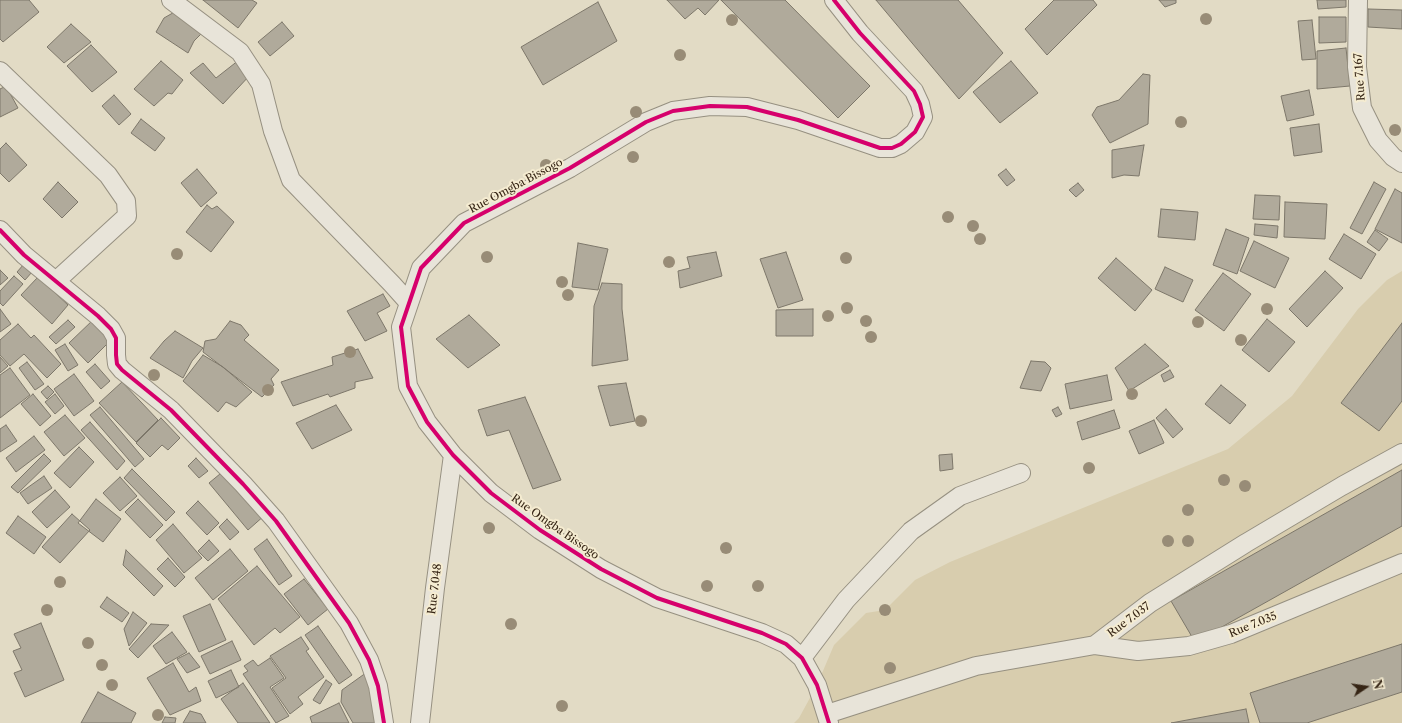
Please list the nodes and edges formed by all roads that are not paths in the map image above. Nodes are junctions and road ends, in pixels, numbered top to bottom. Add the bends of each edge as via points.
1 (171, 0) edge
2 (834, 0) edge
3 (1358, 0) edge
4 (0, 71) edge
5 (1402, 163) edge
6 (0, 230) edge
7 (56, 281) junction
8 (409, 303) junction
9 (1402, 453) edge
10 (453, 455) junction
11 (1022, 473) dead end
12 (1402, 563) edge
13 (1095, 645) junction
14 (802, 658) junction
15 (828, 718) edge
16 (384, 723) edge
17 (420, 723) edge

1 - 8 street via 240,52 261,84 273,131 291,180
2 - 8 street, Rue Omgba Bissogo via 860,33 914,91 923,117 915,132 901,144 892,148 880,148 798,120 747,107 710,106 673,111 646,122 570,168 464,223 421,268
3 - 5 street, Rue 7.167 via 1358,67 1362,108 1378,140
4 - 7 street via 108,175 126,201 127,216
6 - 7 street via 24,255
7 - 16 street via 111,329 116,338 117,364 122,370 171,410 276,521 349,623 369,660 378,686
8 - 10 street, Rue Omgba Bissogo via 401,327 408,386 427,422
9 - 13 street, Rue 7.037 via 1342,486 1150,603
10 - 14 street, Rue Omgba Bissogo via 497,498 540,530 601,569 657,598 762,633 786,644
10 - 17 street, Rue 7.048
11 - 14 street via 960,496 910,531 846,600
12 - 13 street, Rue 7.035 via 1231,634 1189,646 1138,651
13 - 15 street, Rue 7.037 via 976,666
14 - 15 street, Rue Omgba Bissogo via 817,685

